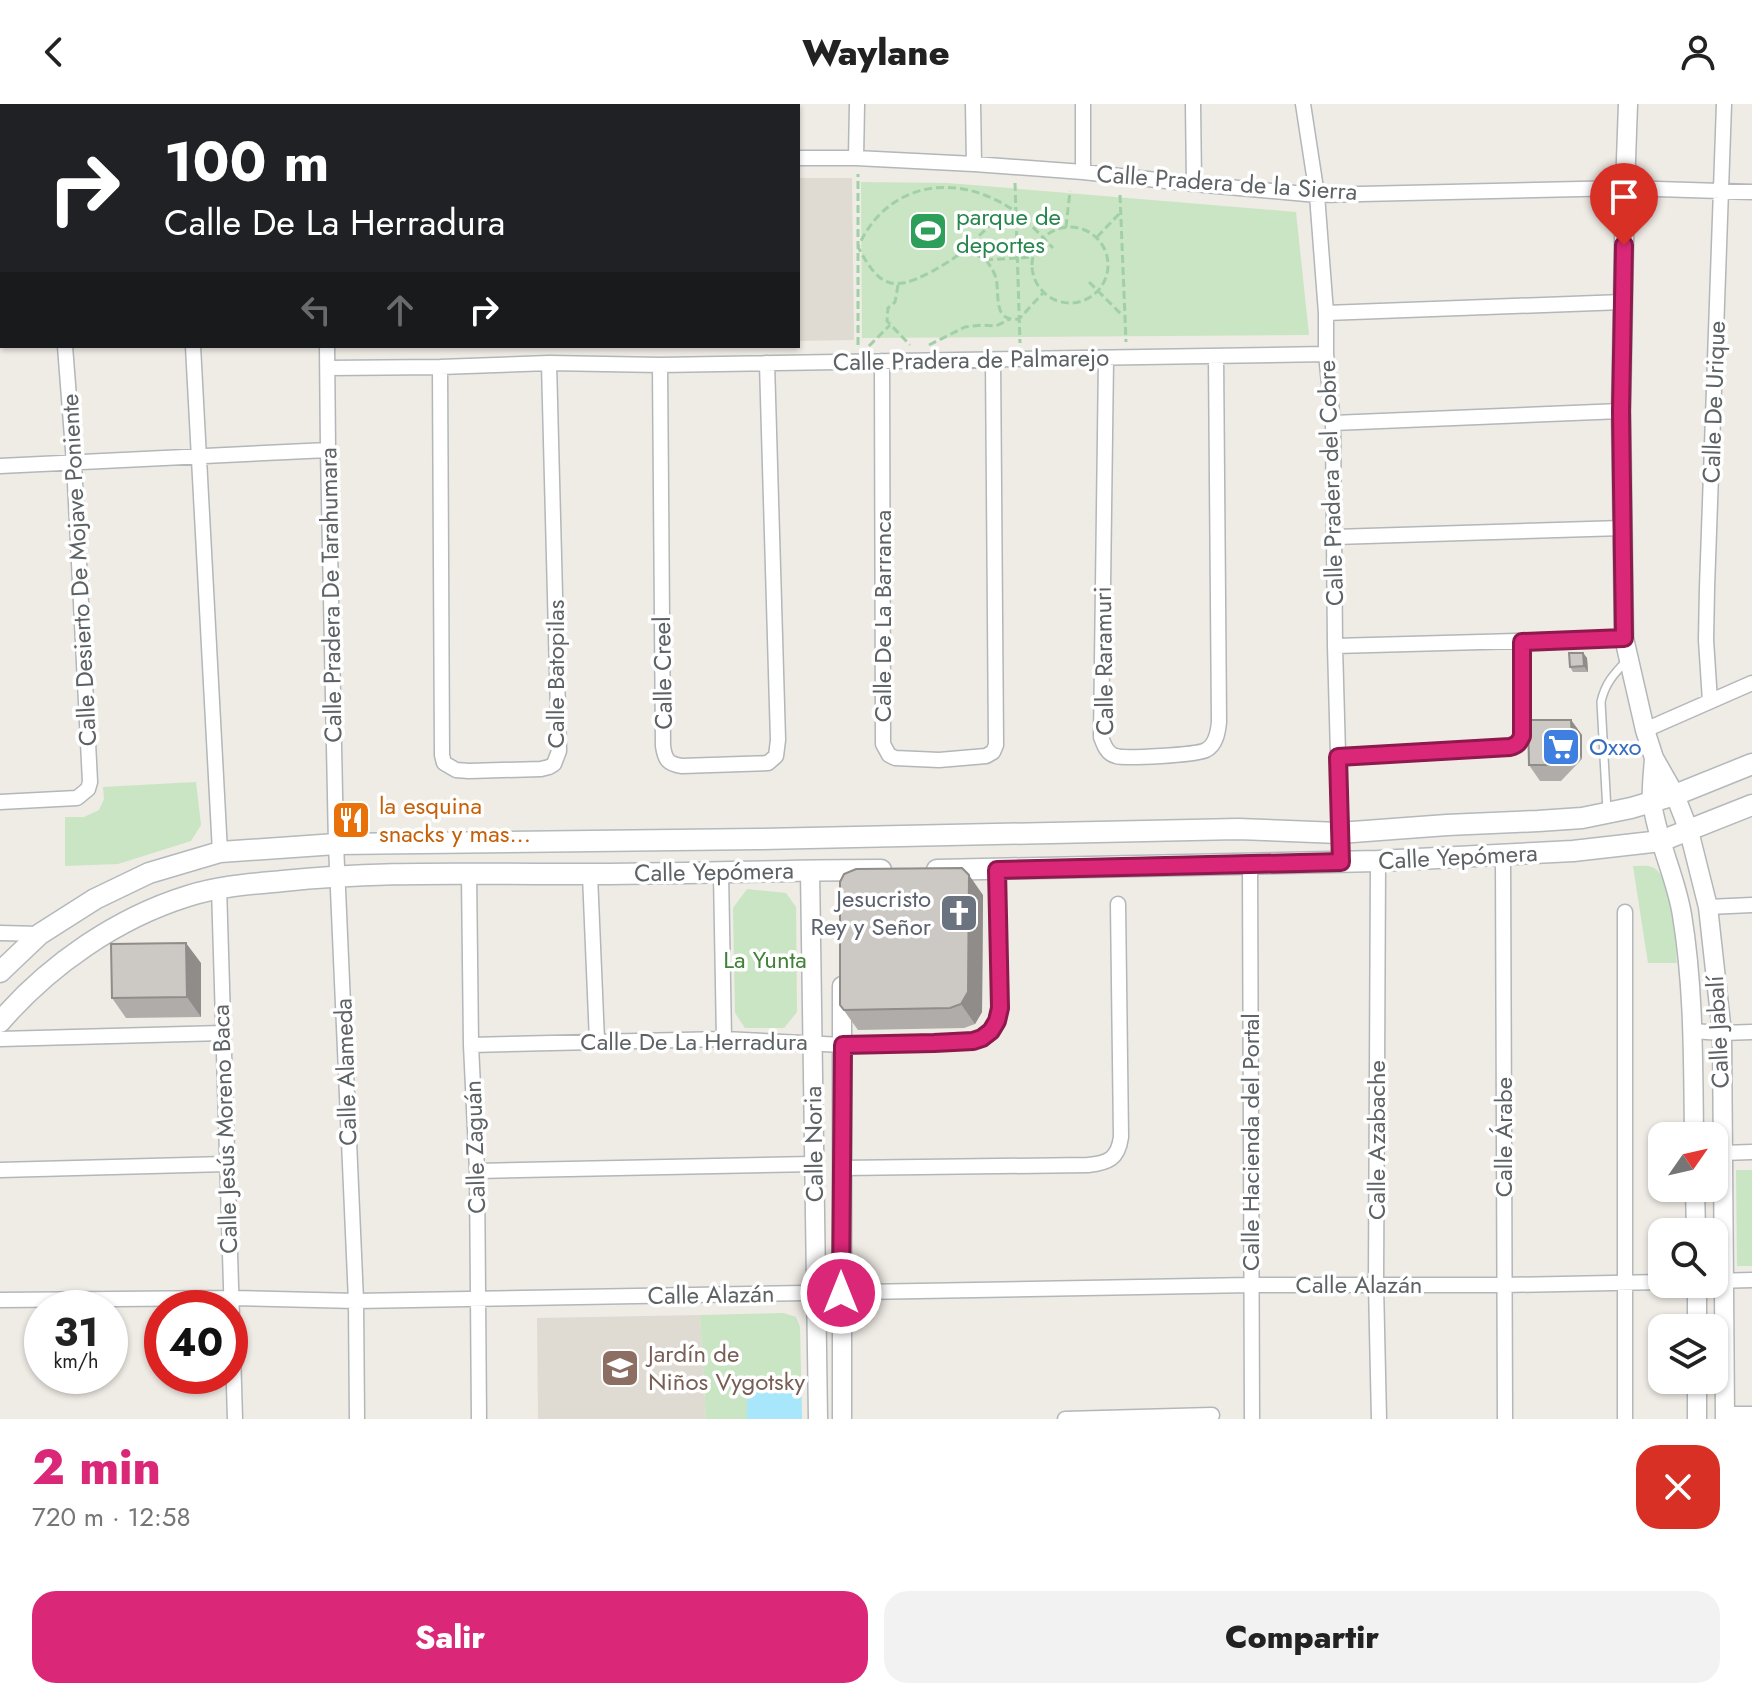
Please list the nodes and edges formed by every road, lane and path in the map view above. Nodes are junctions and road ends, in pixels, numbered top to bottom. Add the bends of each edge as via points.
1 (857, 104) edge
2 (973, 104) edge
3 (1083, 104) edge
4 (1193, 104) edge
5 (1303, 104) edge
6 (1628, 104) edge
7 (1724, 104) edge
8 (800, 158) edge
9 (856, 158) junction
10 (974, 164) junction
11 (1014, 167) junction
12 (1083, 172) junction
13 (858, 174) dead end
14 (1194, 184) junction
15 (1625, 188) junction
16 (1721, 190) junction
17 (1070, 191) dead end
18 (1752, 192) edge
19 (1120, 195) dead end
20 (1317, 195) junction
21 (1015, 211) junction
22 (1119, 214) junction
23 (1066, 227) junction
24 (1096, 237) junction
25 (1043, 238) junction
26 (858, 247) junction
27 (1053, 248) dead end
28 (963, 251) junction
29 (1017, 257) junction
30 (1033, 257) junction
31 (986, 260) junction
32 (1089, 282) dead end
33 (898, 285) junction
34 (1098, 291) junction
35 (1044, 292) junction
36 (1623, 302) junction
37 (1326, 313) junction
38 (1124, 317) junction
39 (1010, 319) junction
40 (1019, 319) junction
41 (890, 325) junction
42 (858, 345) dead end
43 (910, 345) dead end
44 (929, 345) dead end
45 (869, 346) dead end
46 (65, 348) edge
47 (193, 348) edge
48 (327, 348) edge
49 (1326, 354) junction
50 (1216, 356) junction
51 (1127, 358) junction
52 (1020, 359) junction
53 (1106, 359) junction
54 (993, 360) junction
55 (882, 361) junction
56 (549, 363) junction
57 (767, 363) junction
58 (660, 365) junction
59 (440, 367) junction
60 (328, 368) junction
61 (1621, 411) junction
62 (1333, 423) junction
63 (328, 450) junction
64 (198, 455) junction
65 (74, 463) junction
66 (0, 466) edge
67 (1622, 528) junction
68 (1335, 537) junction
69 (1624, 638) junction
70 (1522, 642) junction
71 (1335, 646) junction
72 (1629, 658) junction
73 (1752, 683) edge
74 (1710, 701) junction
75 (1645, 730) junction
76 (1338, 757) junction
77 (1654, 758) junction
78 (1752, 764) edge
79 (1675, 795) junction
80 (0, 802) edge
81 (1652, 802) junction
82 (1752, 805) edge
83 (1607, 813) junction
84 (1689, 831) junction
85 (1339, 833) junction
86 (1661, 841) junction
87 (336, 844) junction
88 (220, 852) junction
89 (1503, 856) junction
90 (1378, 861) junction
91 (1341, 862) junction
92 (1250, 864) junction
93 (810, 870) junction
94 (997, 870) junction
95 (721, 873) junction
96 (469, 874) junction
97 (339, 875) junction
98 (590, 875) junction
99 (219, 887) junction
100 (1118, 904) dead end
101 (1752, 905) edge
102 (1708, 907) junction
103 (1625, 912) dead end
104 (0, 933) edge
105 (40, 934) junction
106 (842, 965) edge
107 (0, 972) edge
108 (0, 1022) edge
109 (1692, 1031) junction
110 (1752, 1032) edge
111 (223, 1033) junction
112 (1722, 1033) junction
113 (0, 1039) edge
114 (724, 1039) junction
115 (597, 1041) junction
116 (813, 1042) junction
117 (471, 1045) junction
118 (843, 1045) junction
119 (1694, 1122) edge
120 (1722, 1122) edge
121 (1752, 1152) edge
122 (1728, 1153) edge
123 (226, 1164) junction
124 (814, 1164) junction
125 (842, 1168) junction
126 (0, 1170) edge
127 (477, 1171) junction
128 (1752, 1280) edge
129 (1728, 1281) edge
130 (1624, 1282) junction
131 (1648, 1282) edge
132 (1251, 1285) junction
133 (1376, 1285) junction
134 (1505, 1285) junction
135 (230, 1290) edge
136 (816, 1293) junction
137 (841, 1293) junction
138 (248, 1298) edge
139 (477, 1298) junction
140 (1720, 1298) edge
141 (144, 1299) edge
142 (0, 1300) edge
143 (356, 1301) junction
144 (234, 1394) edge
145 (1697, 1394) edge
146 (1752, 1414) edge
147 (1212, 1415) dead end
148 (1725, 1417) edge
149 (228, 1419) edge
150 (235, 1419) edge
151 (357, 1419) edge
152 (479, 1419) edge
153 (818, 1419) edge
154 (842, 1419) edge
155 (1065, 1419) edge
156 (1252, 1419) edge
157 (1379, 1419) edge
158 (1505, 1419) edge
159 (1625, 1419) edge
160 (1697, 1419) edge

1 - 9 street
2 - 10 street
3 - 12 street
4 - 14 street
5 - 20 street, Calle Pradera del Cobre
6 - 15 street
7 - 16 street, Calle De Urique
8 - 9 street, Calle Pradera de la Sierra
9 - 10 street, Calle Pradera de la Sierra
10 - 11 street, Calle Pradera de la Sierra
11 - 12 street, Calle Pradera de la Sierra
11 - 21 path
12 - 14 street, Calle Pradera de la Sierra
13 - 26 path
14 - 20 street, Calle Pradera de la Sierra
15 - 16 street, Calle Pradera de la Sierra
15 - 20 street, Calle Pradera de la Sierra
15 - 36 street
16 - 18 street, Calle Pradera de la Sierra
16 - 74 street, Calle De Urique via 1707,588
17 - 23 path
19 - 22 path
20 - 37 street, Calle Pradera del Cobre
21 - 25 path
21 - 26 path via 960,188 935,187 900,197 865,231
21 - 28 path
21 - 29 path
22 - 24 path
22 - 38 path
23 - 24 path
23 - 25 path
24 - 34 path via 1108,264
25 - 27 path
25 - 30 path
26 - 33 path via 869,267
26 - 42 path
28 - 31 path
28 - 33 path
29 - 30 path
29 - 31 path
29 - 40 path
30 - 35 path via 1034,276
31 - 39 path via 995,273 1001,313
32 - 34 path
33 - 41 path via 895,302 888,308
34 - 35 path via 1072,303
34 - 38 path
35 - 40 path
36 - 37 street
36 - 61 street
37 - 49 street, Calle Pradera del Cobre
38 - 51 path
39 - 40 path
39 - 44 path via 996,326 965,327
40 - 52 path
41 - 43 path
41 - 45 path
46 - 65 street, Calle Desierto De Mojave Poniente
47 - 64 street
48 - 60 street, Calle Pradera De Tarahumara
49 - 50 street, Calle Pradera de Palmarejo
49 - 62 street, Calle Pradera del Cobre
50 - 51 street, Calle Pradera de Palmarejo
50 - 53 street, Calle Raramuri via 1218,733 1206,750 1121,757 1108,752 1101,737
51 - 53 street, Calle Pradera de Palmarejo
52 - 53 street, Calle Pradera de Palmarejo
52 - 54 street, Calle Pradera de Palmarejo
54 - 55 street, Calle Pradera de Palmarejo
54 - 55 street, Calle De La Barranca via 996,745 986,756 939,760 895,758 883,744
55 - 57 street, Calle Pradera de Palmarejo
56 - 58 street, Calle Pradera de Palmarejo
56 - 59 street, Calle Pradera de Palmarejo
56 - 59 street, Calle Batopilas via 560,742 557,758 541,769 456,770 444,763
57 - 58 street, Calle Pradera de Palmarejo
57 - 58 street, Calle Creel via 776,756 768,763 682,766 669,763 663,746
59 - 60 street, Calle Pradera de Palmarejo
60 - 63 street, Calle Pradera De Tarahumara
61 - 62 street
61 - 67 street
62 - 68 street, Calle Pradera del Cobre
63 - 64 street
63 - 87 street, Calle Pradera De Tarahumara
64 - 65 street
64 - 88 street
65 - 66 street
65 - 80 street, Calle Desierto De Mojave Poniente via 88,789 69,800
67 - 68 street
67 - 69 street
68 - 71 street, Calle Pradera del Cobre
69 - 70 street
69 - 72 street
70 - 71 street
70 - 76 street via 1522,736 1516,745
71 - 76 street, Calle Pradera del Cobre
72 - 75 street
72 - 83 lane via 1604,689 1601,702
73 - 74 street
74 - 75 street
75 - 77 street
76 - 85 street, Calle Pradera del Cobre
77 - 79 street, Calle Jabalí
77 - 81 street, Calle Jabalí
78 - 79 main road, Calle Yepómera
79 - 81 main road, Calle Yepómera
79 - 84 street, Calle Jabalí
81 - 83 main road, Calle Yepómera
81 - 86 street, Calle Jabalí
82 - 84 main road, Calle Yepómera
83 - 85 main road, Calle Yepómera
84 - 86 main road, Calle Yepómera
84 - 102 street, Calle Jabalí
85 - 87 main road, Calle Yepómera via 1238,829
85 - 91 street, Calle Pradera del Cobre
86 - 89 main road, Calle Yepómera
86 - 109 street, Calle Jabalí via 1683,917
87 - 88 main road, Calle Yepómera
87 - 97 street, Calle Alameda
88 - 105 main road, Calle Yepómera via 149,873
89 - 90 main road, Calle Yepómera
89 - 134 street, Calle Árabe
90 - 91 main road, Calle Yepómera
90 - 133 street, Calle Azabache
91 - 92 main road, Calle Yepómera
92 - 94 main road, Calle Yepómera
92 - 132 street, Calle Hacienda del Portal
93 - 94 main road, Calle Yepómera via 842,878 912,870
93 - 95 main road, Calle Yepómera
93 - 116 street, Calle Noria
94 - 118 street, Calle De La Herradura via 1000,1008 991,1031 962,1042
95 - 98 main road, Calle Yepómera
95 - 114 street
96 - 97 main road, Calle Yepómera
96 - 98 main road, Calle Yepómera
96 - 117 street, Calle Zaguán
97 - 99 main road, Calle Yepómera
97 - 143 street, Calle Alameda
98 - 115 street
99 - 108 main road, Calle Yepómera via 115,928 35,986
99 - 111 street, Calle Jesús Moreno Baca
100 - 125 street via 1121,1137 1116,1155 1088,1165
101 - 102 street
102 - 112 street, Calle Jabalí
103 - 130 street
104 - 105 street
105 - 107 main road, Calle Yepómera
106 - 118 street, Calle Noria
109 - 112 street
109 - 119 street, Calle Jabalí
110 - 112 street
111 - 113 street
111 - 123 street, Calle Jesús Moreno Baca
112 - 120 street, Calle Jabalí
114 - 115 street, Calle De La Herradura
114 - 116 street, Calle De La Herradura
115 - 117 street, Calle De La Herradura
116 - 118 street, Calle De La Herradura
116 - 124 street, Calle Noria
117 - 127 street, Calle Zaguán
118 - 125 street, Calle Noria
121 - 122 street
123 - 126 street
123 - 135 street, Calle Jesús Moreno Baca
124 - 127 street
124 - 136 street, Calle Noria
125 - 137 street, Calle Noria
127 - 139 street, Calle Zaguán
128 - 129 street
130 - 131 street, Calle Alazán
130 - 134 street, Calle Alazán
130 - 159 street
132 - 133 street, Calle Alazán
132 - 137 street, Calle Alazán
132 - 156 street, Calle Hacienda del Portal
133 - 134 street, Calle Alazán
133 - 157 street, Calle Azabache
134 - 158 street, Calle Árabe
136 - 137 street, Calle Alazán
136 - 139 street, Calle Alazán
136 - 153 street, Calle Noria
137 - 154 street, Calle Noria
138 - 143 street, Calle Alazán
139 - 143 street, Calle Alazán
139 - 152 street, Calle Zaguán
140 - 148 street, Calle Jabalí
141 - 142 street, Calle Alazán
143 - 151 street, Calle Alameda
144 - 150 street, Calle Jesús Moreno Baca
145 - 160 street
146 - 148 street
147 - 155 street
149 - 150 street

